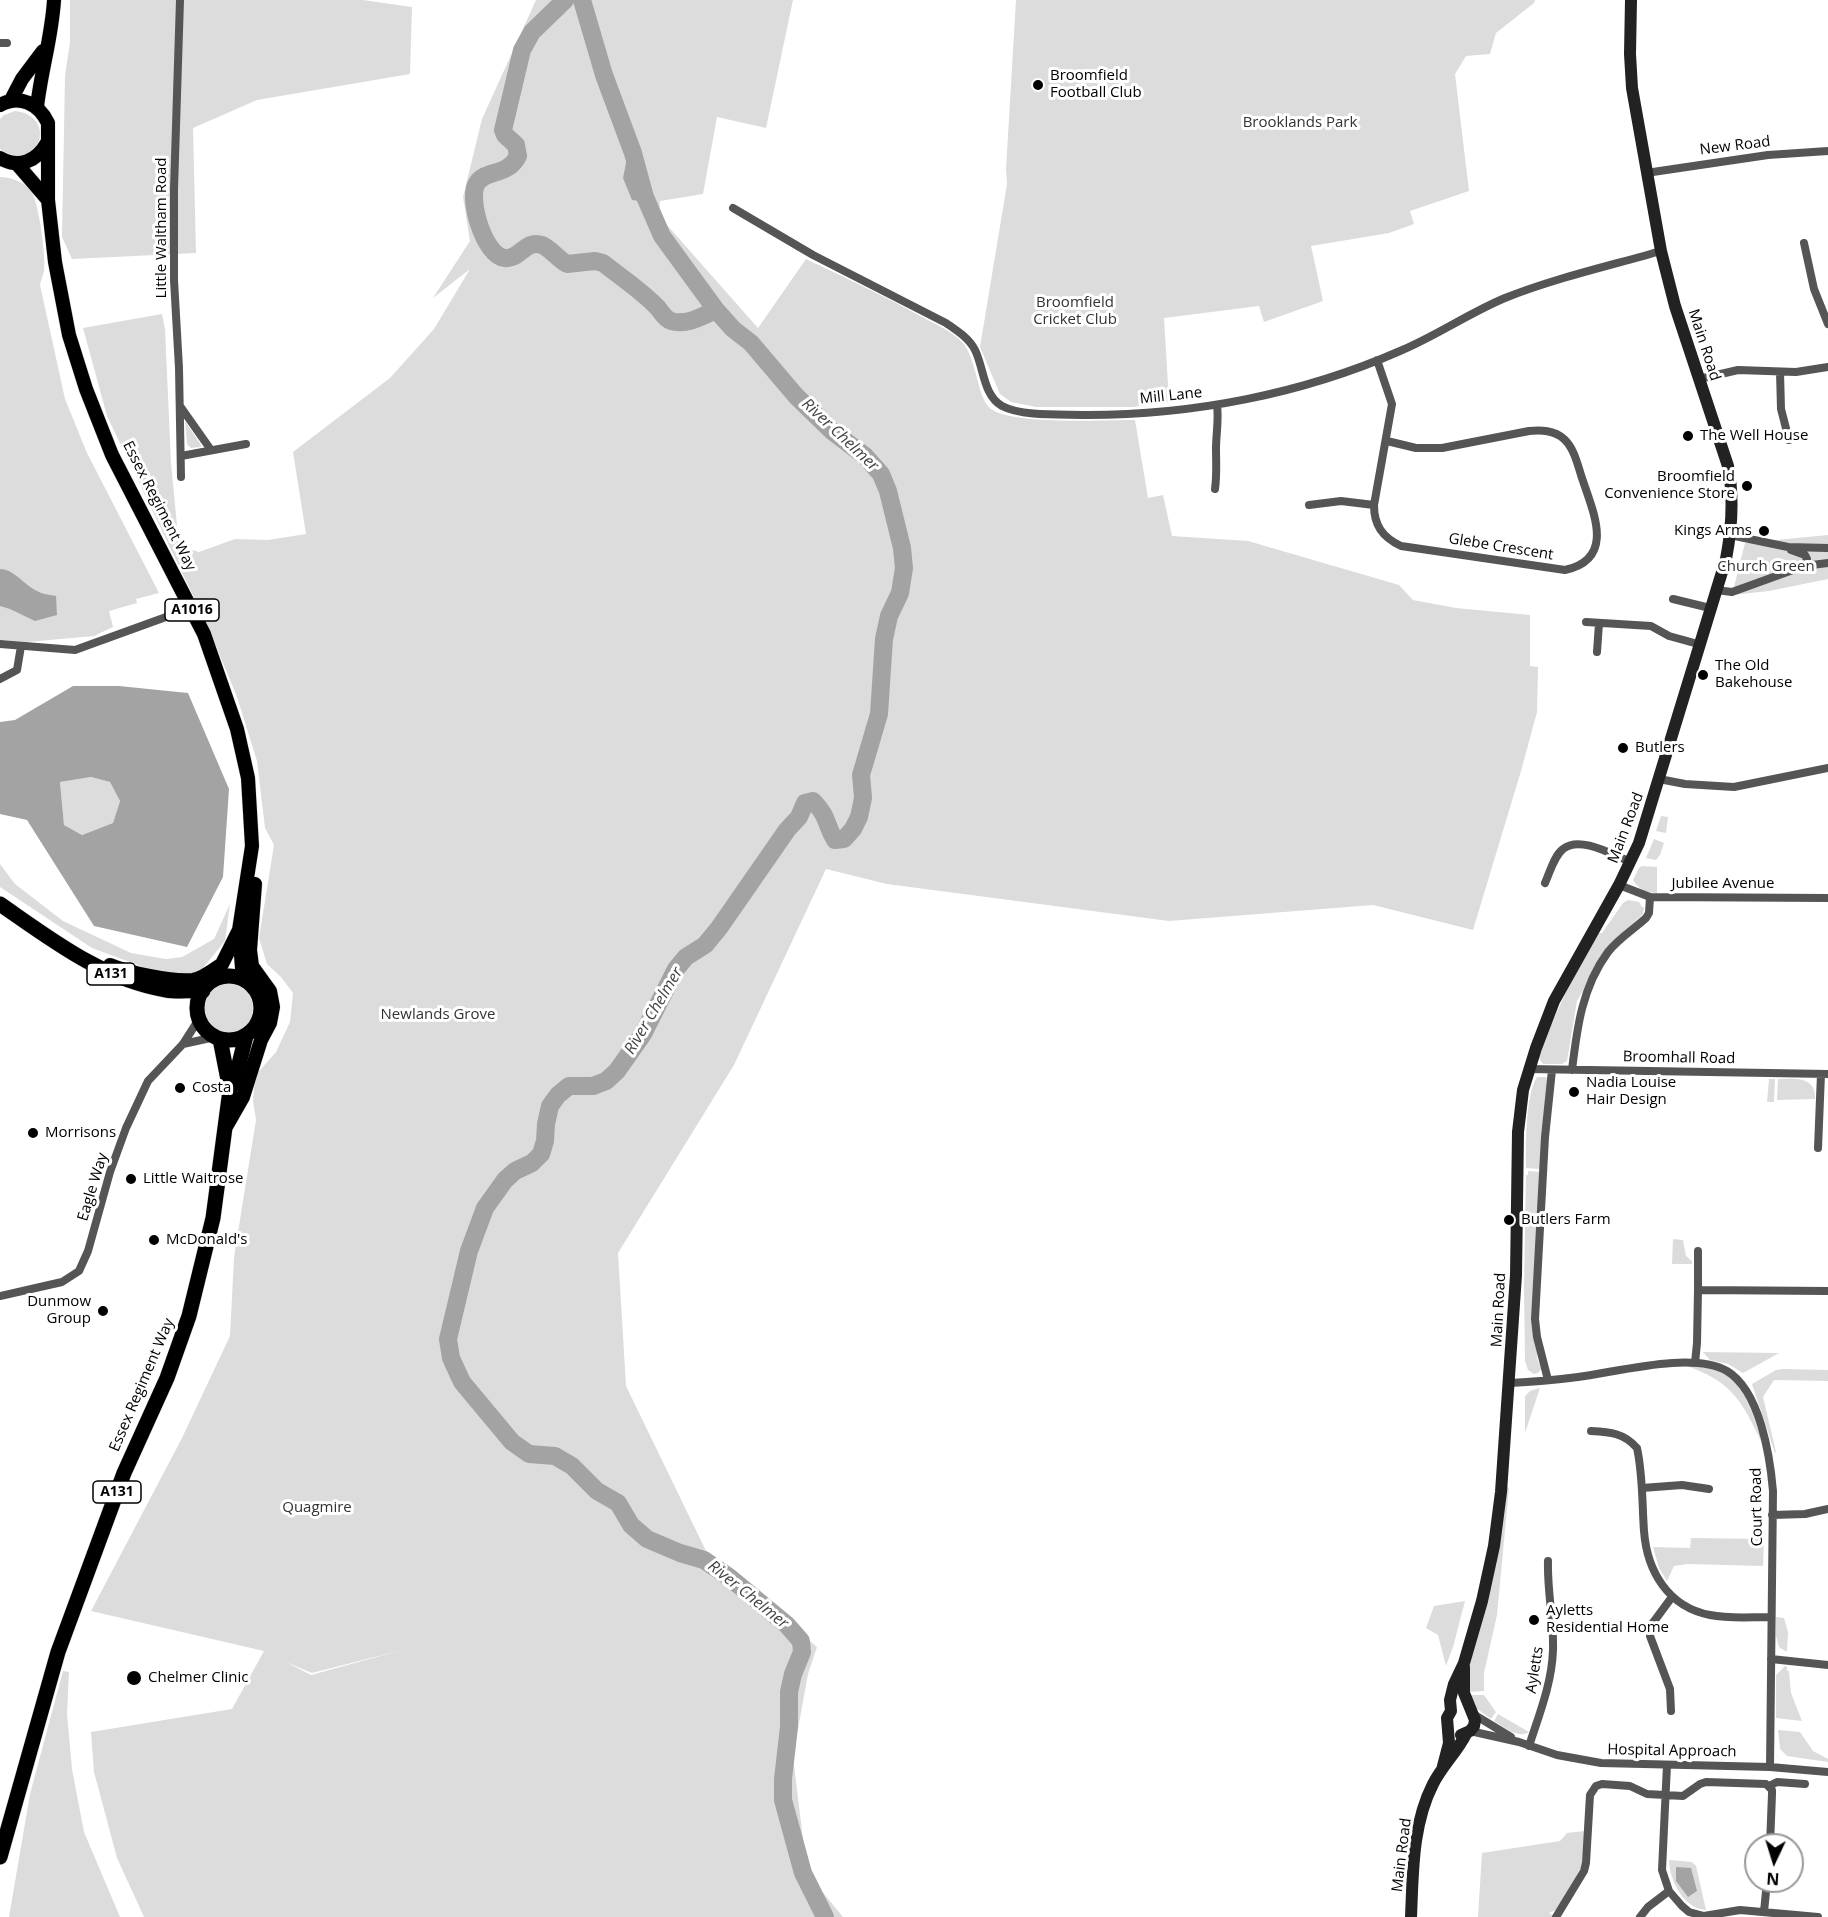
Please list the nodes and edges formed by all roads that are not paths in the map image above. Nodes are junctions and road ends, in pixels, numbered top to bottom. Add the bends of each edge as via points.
1 (54, 0) edge
2 (180, 0) edge
3 (1631, 0) edge
4 (46, 46) junction
5 (5, 103) edge
6 (37, 107) junction
7 (47, 143) junction
8 (1828, 151) edge
9 (6, 162) edge
10 (1646, 173) junction
11 (48, 200) junction
12 (734, 208) dead end
13 (1804, 243) dead end
14 (1661, 251) junction
15 (1828, 324) edge
16 (1377, 360) junction
17 (1828, 368) edge
18 (1780, 372) junction
19 (1699, 379) junction
20 (1217, 405) junction
21 (180, 406) junction
22 (1789, 440) dead end
23 (1387, 441) junction
24 (246, 444) dead end
25 (211, 450) junction
26 (181, 456) junction
27 (182, 477) dead end
28 (1215, 489) dead end
29 (1374, 504) junction
30 (1309, 505) dead end
31 (1730, 535) junction
32 (1776, 545) junction
33 (1828, 548) edge
34 (1828, 563) edge
35 (1804, 566) junction
36 (1716, 590) junction
37 (1673, 599) dead end
38 (1710, 608) junction
39 (166, 617) dead end
40 (1586, 622) dead end
41 (1599, 623) junction
42 (0, 644) edge
43 (1698, 644) junction
44 (21, 646) junction
45 (1597, 652) dead end
46 (0, 679) edge
47 (1828, 768) edge
48 (1659, 778) junction
49 (252, 846) junction
50 (1630, 862) junction
51 (1545, 883) dead end
52 (1619, 885) junction
53 (1650, 897) junction
54 (1828, 898) edge
55 (0, 904) edge
56 (239, 930) junction
57 (60, 946) junction
58 (222, 964) junction
59 (215, 980) junction
60 (247, 982) junction
61 (167, 990) junction
62 (203, 990) junction
63 (198, 1015) junction
64 (246, 1036) junction
65 (218, 1038) junction
66 (183, 1044) junction
67 (1529, 1069) junction
68 (1552, 1070) junction
69 (1572, 1070) junction
70 (1825, 1074) edge
71 (230, 1090) junction
72 (227, 1125) junction
73 (1818, 1148) dead end
74 (1698, 1251) dead end
75 (1698, 1290) junction
76 (1828, 1291) edge
77 (0, 1296) edge
78 (1695, 1363) junction
79 (1548, 1380) junction
80 (1510, 1383) junction
81 (1591, 1431) dead end
82 (1642, 1488) junction
83 (1709, 1489) dead end
84 (1828, 1509) edge
85 (1772, 1515) junction
86 (1548, 1561) dead end
87 (1672, 1597) junction
88 (1770, 1617) junction
89 (1771, 1659) junction
90 (1464, 1663) junction
91 (1828, 1665) edge
92 (1471, 1711) junction
93 (1671, 1711) dead end
94 (1449, 1717) junction
95 (1468, 1733) junction
96 (1519, 1742) junction
97 (1529, 1746) junction
98 (1666, 1765) junction
99 (1443, 1766) junction
100 (1770, 1767) junction
101 (1828, 1772) edge
102 (1806, 1784) dead end
103 (1769, 1786) junction
104 (1666, 1795) junction
105 (1770, 1833) edge
106 (0, 1857) edge
107 (1669, 1891) junction
108 (1766, 1893) edge
109 (1764, 1912) junction
110 (1410, 1916) edge
111 (1558, 1916) edge
112 (1640, 1917) edge
113 (1818, 1917) edge

1 - 4 main road
2 - 21 street, Little Waltham Road via 174,189
3 - 10 main road, Main Road via 1632,79
4 - 5 main road
4 - 6 main road
5 - 6 main road via 25,100
6 - 7 main road, Essex Regiment Way / A1016 via 48,123
7 - 9 main road via 35,158
7 - 11 main road, Essex Regiment Way / A1016
8 - 10 street, New Road via 1752,157
9 - 11 main road
10 - 14 main road, Main Road
11 - 49 main road, Essex Regiment Way / A1016 via 61,302 86,389 112,455 204,634 234,719 248,778
12 - 20 street, Mill Lane via 813,255 957,330 974,348 989,391 1002,406 1021,411 1101,415
13 - 15 street via 1814,289
14 - 16 street, Mill Lane via 1518,293
14 - 19 main road, Main Road
16 - 20 street, Mill Lane via 1284,390
16 - 23 street, Glebe Crescent via 1392,404
17 - 18 street
18 - 19 street via 1738,370
18 - 22 street via 1781,409
19 - 31 main road, Main Road via 1730,478
20 - 28 street
21 - 25 street
21 - 26 street, Little Waltham Road
23 - 29 street, Glebe Crescent
23 - 29 street, Glebe Crescent via 1429,449 1529,431 1557,434 1573,451 1598,539 1590,557 1565,570 1401,546 1383,535 1377,526
24 - 25 street
25 - 26 street
26 - 27 street, Little Waltham Road
29 - 30 street via 1341,501
31 - 32 street
31 - 36 main road, Main Road
32 - 33 street
32 - 35 street via 1805,555
34 - 35 street
35 - 36 street via 1732,592
36 - 38 main road, Main Road
37 - 38 street
38 - 43 main road, Main Road
39 - 44 street via 75,650
40 - 41 street
41 - 43 street via 1651,627
41 - 45 street
42 - 44 street
43 - 48 main road, Main Road
44 - 46 street via 17,670
47 - 48 street via 1734,788
48 - 50 main road, Main Road
49 - 56 main road, Essex Regiment Way / A1016
49 - 72 main road via 252,966 270,991 273,1007 243,1097
50 - 51 street via 1584,844 1570,844 1558,855
50 - 52 main road, Main Road
52 - 53 street, Jubilee Avenue
52 - 67 main road, Main Road via 1554,1001
53 - 54 street, Jubilee Avenue
53 - 69 street via 1646,918 1609,952 1586,993
55 - 57 highway, A131
56 - 58 main road, Essex Regiment Way / A1016
56 - 60 main road, Essex Regiment Way / A1016
57 - 58 main road via 120,970 161,978 193,980
57 - 61 highway, A131 via 115,976
58 - 59 main road, Essex Regiment Way / A1016
59 - 60 highway via 231,976
59 - 62 highway
60 - 64 highway via 257,992 261,1006 258,1022
61 - 62 highway, A131
61 - 63 highway, A131
62 - 63 highway
63 - 65 highway via 208,1032
63 - 66 street, Eagle Way
64 - 65 highway via 234,1040
64 - 71 highway, Essex Regiment Way / A131
65 - 66 street
65 - 71 highway, Essex Regiment Way / A131
66 - 77 street, Eagle Way via 148,1081 126,1128 79,1271 62,1282
67 - 68 street, Broomhall Road
67 - 80 main road, Main Road via 1518,1132
68 - 69 street, Broomhall Road
68 - 79 street via 1535,1319
69 - 70 street, Broomhall Road
70 - 73 street
71 - 72 highway, Essex Regiment Way / A131
72 - 106 highway, Essex Regiment Way / A131 via 213,1218 189,1316 167,1378 124,1473 58,1652
74 - 75 street
75 - 76 street
75 - 78 street
78 - 79 street, Court Road via 1668,1363
78 - 85 street, Court Road via 1728,1371 1747,1393 1766,1443 1772,1473
79 - 80 street, Court Road
80 - 90 main road, Main Road via 1494,1546
81 - 82 street via 1622,1435 1637,1448
82 - 83 street via 1682,1485
82 - 87 street via 1649,1559 1660,1583
84 - 85 street
85 - 88 street, Court Road
86 - 97 street, Ayletts via 1553,1657
87 - 88 street via 1709,1615
87 - 93 street via 1652,1623 1650,1636 1670,1689
88 - 89 street, Court Road
89 - 91 street
89 - 100 street, Court Road
90 - 92 main road, Main Road via 1464,1693
90 - 94 main road, Main Road via 1451,1692
92 - 94 main road via 1459,1707
92 - 95 main road, Main Road via 1475,1723
92 - 96 street, Hospital Approach
94 - 95 main road via 1449,1729 1455,1734
94 - 99 main road, Main Road via 1449,1743
95 - 96 street, Hospital Approach
95 - 99 main road, Main Road
96 - 97 street, Hospital Approach
97 - 98 street, Hospital Approach via 1601,1763
98 - 100 street, Hospital Approach
98 - 104 street
99 - 110 main road, Main Road via 1428,1794 1419,1824
100 - 101 street, Hospital Approach
102 - 103 street via 1777,1782
103 - 104 street via 1706,1782 1683,1796
103 - 105 street
104 - 107 street via 1662,1863
104 - 111 street via 1602,1784 1592,1790 1584,1871
107 - 109 street via 1696,1915 1740,1910
107 - 112 street
108 - 109 street
109 - 113 street

